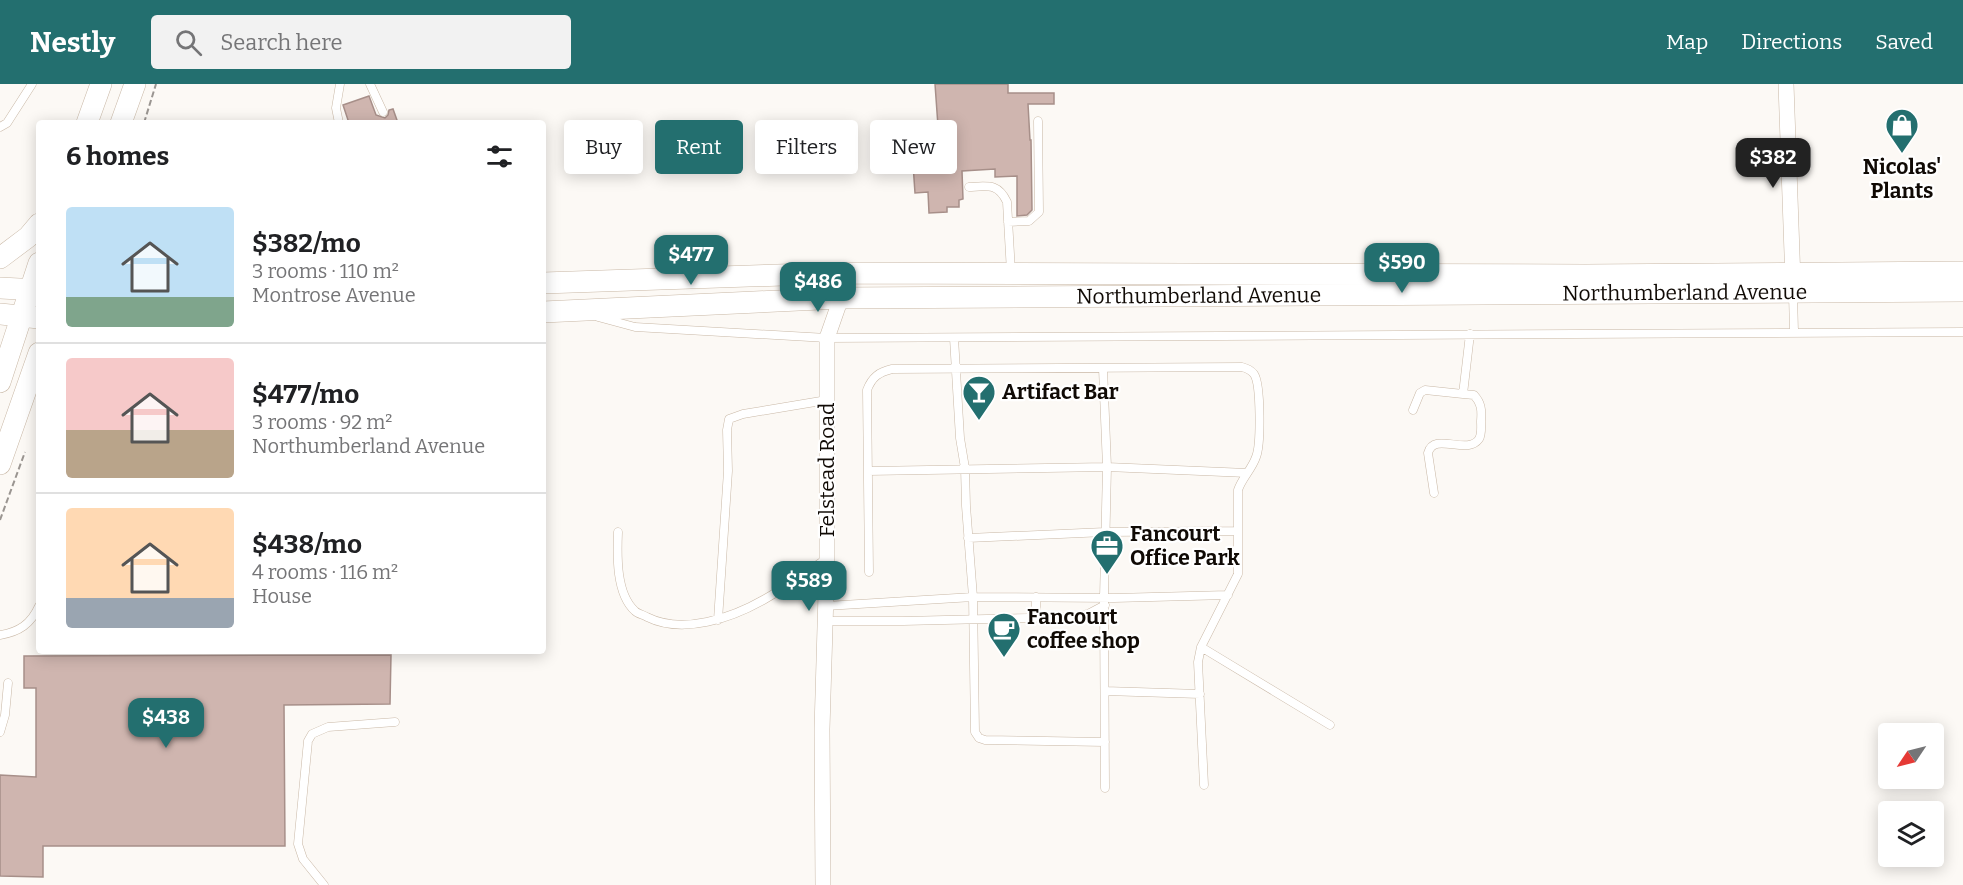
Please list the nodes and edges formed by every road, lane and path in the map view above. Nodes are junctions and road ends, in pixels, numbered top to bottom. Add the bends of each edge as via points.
1 (32, 84) edge
2 (101, 84) edge
3 (135, 84) edge
4 (156, 84) edge
5 (340, 84) edge
6 (370, 84) edge
7 (1786, 84) edge
8 (383, 112) dead end
9 (88, 120) edge
10 (122, 120) edge
11 (129, 120) edge
12 (145, 120) edge
13 (338, 120) edge
14 (1038, 121) dead end
15 (0, 127) edge
16 (969, 188) dead end
17 (1008, 222) junction
18 (36, 228) edge
19 (0, 258) edge
20 (1963, 272) edge
21 (840, 273) junction
22 (1011, 274) junction
23 (546, 283) edge
24 (1793, 283) junction
25 (0, 288) edge
26 (34, 290) edge
27 (1963, 291) edge
28 (841, 298) junction
29 (576, 311) junction
30 (546, 312) edge
31 (20, 316) edge
32 (1794, 332) junction
33 (1963, 332) edge
34 (1470, 334) junction
35 (827, 338) junction
36 (954, 338) junction
37 (36, 362) edge
38 (1103, 368) junction
39 (954, 370) junction
40 (0, 381) edge
41 (36, 393) edge
42 (1463, 394) junction
43 (827, 399) junction
44 (1413, 410) dead end
45 (0, 465) edge
46 (1107, 467) junction
47 (965, 468) junction
48 (868, 471) junction
49 (1247, 473) junction
50 (1434, 493) dead end
51 (1238, 531) junction
52 (618, 532) dead end
53 (1105, 532) junction
54 (968, 538) junction
55 (827, 559) junction
56 (869, 572) dead end
57 (1228, 595) junction
58 (973, 597) junction
59 (1036, 597) junction
60 (1104, 602) junction
61 (826, 613) junction
62 (36, 614) edge
63 (1036, 618) junction
64 (974, 619) junction
65 (718, 620) junction
66 (0, 634) edge
67 (1201, 647) junction
68 (8, 683) dead end
69 (1105, 691) junction
70 (1200, 694) junction
71 (395, 723) dead end
72 (1330, 725) dead end
73 (0, 732) edge
74 (1105, 742) junction
75 (1203, 785) dead end
76 (1105, 788) dead end
77 (324, 885) edge
78 (823, 885) edge

1 - 15 lane via 7,123
2 - 9 main road
3 - 10 main road
3 - 11 main road
4 - 12 path
5 - 13 lane
6 - 8 lane
7 - 24 street
14 - 17 lane via 1039,212 1029,221
16 - 17 lane via 991,186 1002,192
17 - 22 lane
18 - 19 main road
20 - 24 main road, Northumberland Avenue
21 - 22 main road, Northumberland Avenue
21 - 23 main road, Northumberland Avenue
21 - 28 street, Felstead Road
22 - 24 main road, Northumberland Avenue via 1586,275
24 - 27 main road, Northumberland Avenue
24 - 28 main road, Northumberland Avenue
24 - 32 lane
25 - 26 main road
26 - 31 main road
28 - 29 main road, Northumberland Avenue
28 - 35 street, Felstead Road
29 - 30 main road, Northumberland Avenue
29 - 35 lane via 635,327
31 - 40 main road
32 - 33 lane
32 - 34 lane
34 - 36 lane
34 - 42 lane
35 - 36 lane
35 - 43 street, Felstead Road
36 - 39 lane
37 - 45 main road
38 - 39 lane
38 - 46 lane
38 - 49 lane via 1248,369 1257,382 1260,416 1258,451
39 - 47 lane
39 - 48 lane via 892,369 870,382
41 - 45 main road
42 - 44 lane via 1425,390
42 - 50 lane via 1474,395 1482,407 1479,439 1469,445 1434,444 1430,448
43 - 55 street, Felstead Road
43 - 65 lane via 729,418
46 - 47 lane
46 - 49 lane
46 - 53 lane
47 - 48 lane
47 - 54 lane
48 - 56 lane
49 - 51 lane via 1238,490
51 - 53 lane
51 - 57 lane via 1238,574
52 - 65 lane via 620,582 635,611 670,625
53 - 54 lane
53 - 60 lane
54 - 58 lane
55 - 61 street, Felstead Road
55 - 65 lane via 763,600
57 - 60 lane via 1113,598
57 - 67 lane
58 - 59 lane
58 - 61 lane
58 - 64 lane
59 - 60 lane
59 - 63 lane
60 - 63 lane via 1088,614
60 - 69 lane
61 - 64 lane via 903,621
61 - 78 street, Felstead Road
62 - 66 lane via 18,631
63 - 64 lane
64 - 74 lane via 974,725 980,738
67 - 70 lane
67 - 72 lane
68 - 73 lane
69 - 70 lane
69 - 74 lane
70 - 75 lane
71 - 77 lane via 328,727 312,734 308,741 298,844 303,859
74 - 76 lane

